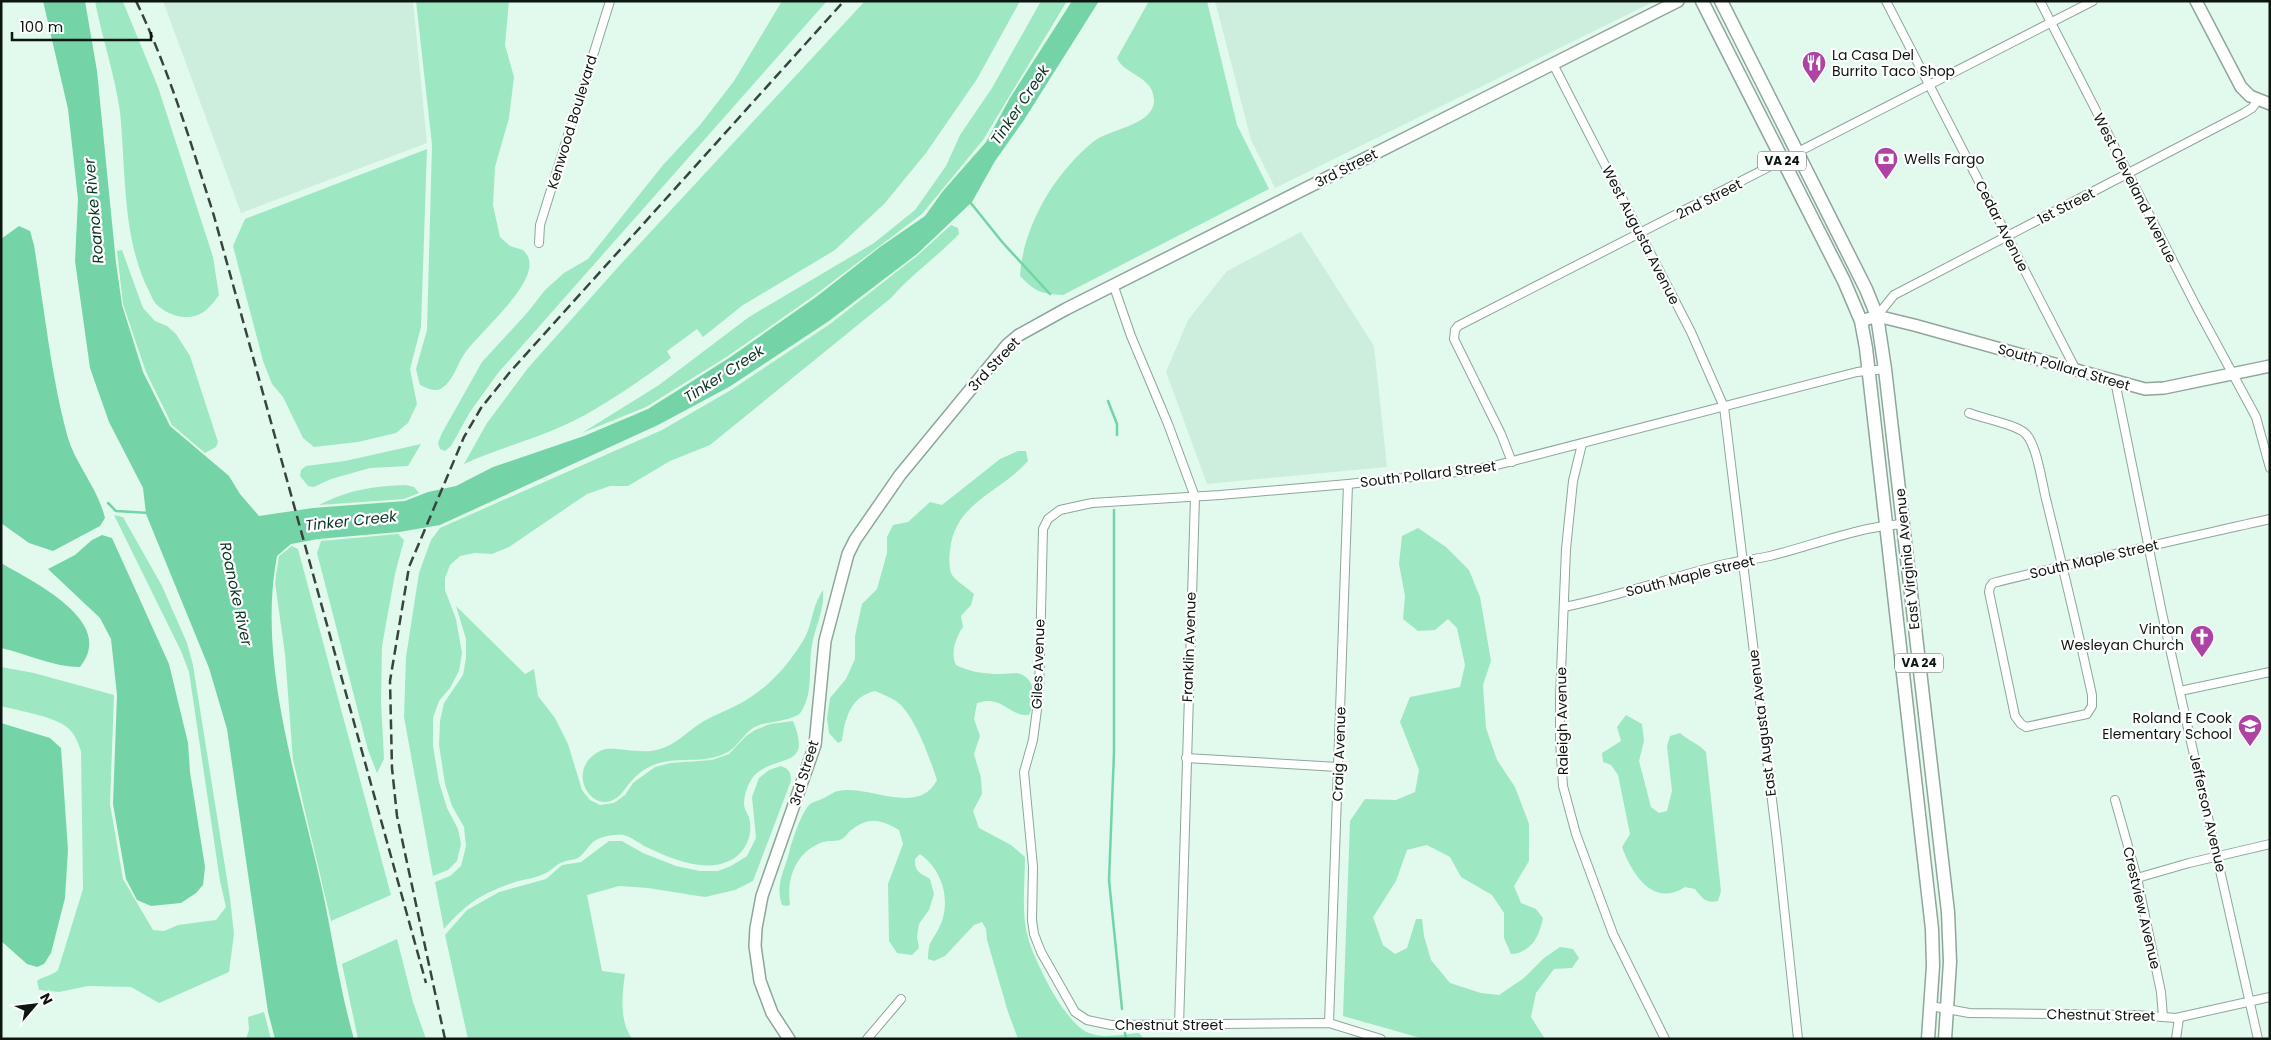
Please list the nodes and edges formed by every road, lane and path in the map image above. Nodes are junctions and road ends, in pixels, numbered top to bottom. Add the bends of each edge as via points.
1 (610, 1) edge
2 (1678, 1) edge
3 (1702, 1) edge
4 (1721, 1) edge
5 (1886, 1) edge
6 (2040, 1) edge
7 (2093, 1) edge
8 (2196, 1) edge
9 (2051, 24) junction
10 (1553, 64) junction
11 (1930, 86) junction
12 (2264, 102) edge
13 (1797, 154) junction
14 (1782, 162) junction
15 (2128, 174) junction
16 (1640, 234) junction
17 (2007, 236) junction
18 (539, 243) dead end
19 (1113, 284) junction
20 (1877, 316) junction
21 (1860, 321) junction
22 (2270, 366) edge
23 (1868, 369) junction
24 (1885, 369) junction
25 (2076, 370) junction
26 (2232, 374) junction
27 (2115, 381) junction
28 (1724, 407) junction
29 (1969, 413) dead end
30 (1582, 444) junction
31 (1512, 462) junction
32 (2270, 468) edge
33 (1348, 484) junction
34 (1195, 497) junction
35 (1052, 515) joint
36 (2270, 520) edge
37 (1903, 524) junction
38 (1886, 525) junction
39 (2149, 547) junction
40 (1743, 562) junction
41 (2063, 566) junction
42 (1564, 607) junction
43 (2270, 672) edge
44 (2180, 691) junction
45 (1186, 758) junction
46 (1338, 767) junction
47 (2115, 800) dead end
48 (2270, 844) edge
49 (2218, 856) junction
50 (2137, 878) junction
51 (1032, 905) joint
52 (2270, 997) edge
53 (901, 999) dead end
54 (2250, 1002) junction
55 (1931, 1006) junction
56 (1948, 1010) junction
57 (2163, 1017) junction
58 (2179, 1018) junction
59 (1329, 1023) junction
60 (1179, 1026) junction
61 (789, 1039) edge
62 (867, 1039) edge
63 (1381, 1039) edge
64 (1665, 1039) edge
65 (1798, 1039) edge
66 (1928, 1039) edge
67 (1946, 1039) edge
68 (2176, 1039) edge
69 (2258, 1039) edge

1 - 18 street, Kenwood Boulevard via 540,225
2 - 10 street, 3rd Street
3 - 14 main road, VA 24
4 - 13 main road, VA 24
5 - 11 street, Cedar Avenue
6 - 9 street, West Cleveland Avenue
7 - 9 street, 2nd Street
8 - 12 street via 2237,81 2245,92
9 - 11 street, 2nd Street
9 - 15 street, West Cleveland Avenue
10 - 16 street, West Augusta Avenue
10 - 19 street, 3rd Street
11 - 13 street, 2nd Street
11 - 17 street, Cedar Avenue
12 - 15 street, 1st Street
13 - 14 street, 2nd Street
13 - 20 main road, VA 24 via 1866,288
14 - 16 street, 2nd Street
14 - 21 main road, VA 24 via 1844,281
15 - 17 street, 1st Street
15 - 26 street, West Cleveland Avenue
16 - 28 street, West Augusta Avenue via 1691,332
16 - 31 street, 2nd Street via 1526,290 1455,330 1454,339
17 - 20 street, 1st Street via 1894,295
17 - 25 street, Cedar Avenue
19 - 34 street, Franklin Avenue
19 - 61 street, 3rd Street via 1037,324 1007,345 900,475 848,554 825,641 815,745 762,896 756,928 760,981 772,1013
20 - 21 street
20 - 24 main road, East Virginia Avenue / VA 24
20 - 25 street, South Pollard Street
21 - 23 main road, East Virginia Avenue / VA 24
22 - 26 street, South Pollard Street
23 - 24 street, South Pollard Street
23 - 28 street, South Pollard Street
23 - 38 main road, East Virginia Avenue / VA 24
24 - 37 main road, East Virginia Avenue / VA 24
25 - 27 street, South Pollard Street
26 - 27 street, South Pollard Street via 2154,389
26 - 32 street, West Cleveland Avenue via 2260,426
27 - 39 street, Jefferson Avenue
28 - 30 street, South Pollard Street
28 - 40 street, East Augusta Avenue
29 - 41 street via 2022,430 2030,441
30 - 31 street, South Pollard Street
30 - 42 street, Raleigh Avenue via 1573,481
31 - 33 street, South Pollard Street via 1468,471
33 - 34 street, South Pollard Street
33 - 46 street, Craig Avenue
34 - 35 street, South Pollard Street via 1092,503
34 - 45 street, Franklin Avenue
35 - 51 street, Giles Avenue via 1043,529 1039,694 1033,740 1024,772
36 - 39 street, South Maple Street
37 - 38 street, South Maple Street
37 - 56 main road, East Virginia Avenue / VA 24 via 1948,912
38 - 40 street, South Maple Street
38 - 55 main road, East Virginia Avenue / VA 24 via 1932,929
39 - 41 street, South Maple Street
39 - 44 street, Jefferson Avenue
40 - 42 street, South Maple Street
40 - 65 street, East Augusta Avenue
41 - 41 street, South Maple Street via 2092,706 2087,714 2029,727 2021,724 2015,716 1990,586
42 - 64 street, Raleigh Avenue via 1560,767 1566,800 1613,934
43 - 44 street
44 - 49 street, Jefferson Avenue
45 - 46 street
45 - 60 street, Franklin Avenue
46 - 59 street, Craig Avenue
47 - 50 street, Crestview Avenue
48 - 49 street
49 - 50 street
49 - 54 street, Jefferson Avenue
50 - 57 street, Crestview Avenue via 2161,992
51 - 60 street, Chestnut Street via 1038,947 1081,1018 1102,1024
52 - 54 street, Chestnut Street
53 - 62 street
54 - 58 street, Chestnut Street
54 - 69 street, Jefferson Avenue
55 - 56 street, Chestnut Street
55 - 66 main road, VA 24
56 - 57 street, Chestnut Street via 1993,1014
56 - 67 main road, VA 24
57 - 58 street, Chestnut Street
58 - 68 street
59 - 60 street, Chestnut Street
59 - 63 street, Chestnut Street

